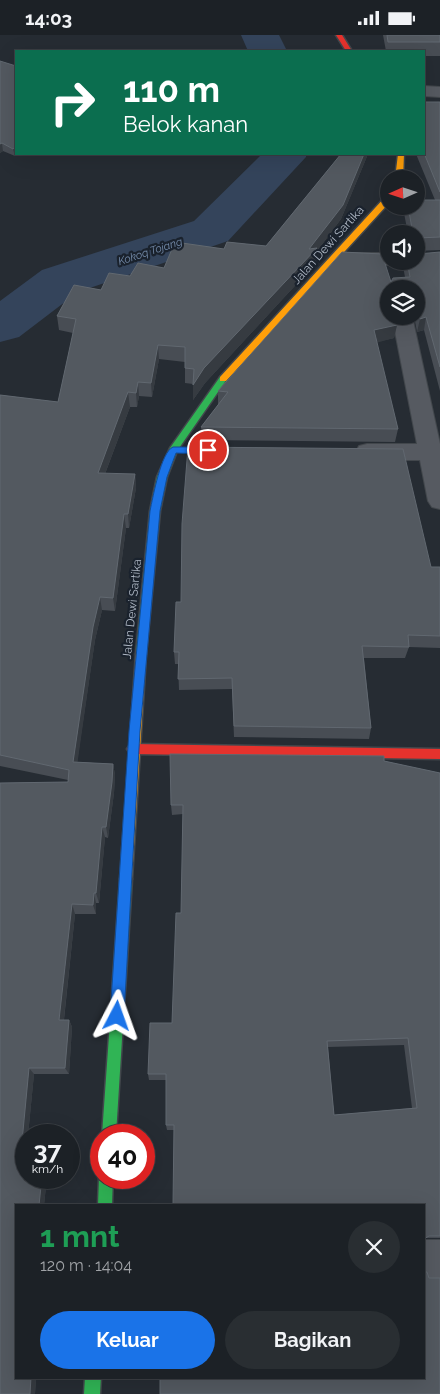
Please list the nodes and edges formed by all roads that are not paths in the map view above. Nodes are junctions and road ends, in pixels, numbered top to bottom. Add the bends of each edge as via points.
1 (339, 35) edge
2 (348, 50) edge
3 (425, 91) edge
4 (440, 92) edge
5 (401, 155) edge
6 (400, 170) edge
7 (380, 208) edge
8 (333, 259) junction
9 (380, 265) edge
10 (404, 325) edge
11 (173, 450) junction
12 (199, 450) edge
13 (349, 452) edge
14 (435, 452) edge
15 (440, 501) edge
16 (133, 749) junction
17 (440, 754) edge
18 (110, 1124) edge
19 (106, 1189) edge
20 (105, 1204) edge
21 (425, 1259) edge
22 (440, 1259) edge
23 (93, 1379) edge
24 (92, 1394) edge

1 - 2 street
3 - 4 street
5 - 6 street
7 - 8 street, Jalan Dewi Sartika
8 - 9 street
8 - 11 street, Jalan Dewi Sartika via 214,389
10 - 14 street
11 - 12 street
11 - 16 street, Jalan Dewi Sartika via 162,477 155,511
13 - 14 street
14 - 15 street
16 - 17 street
16 - 18 street, Jalan Dewi Sartika
19 - 20 street
21 - 22 street
23 - 24 street

